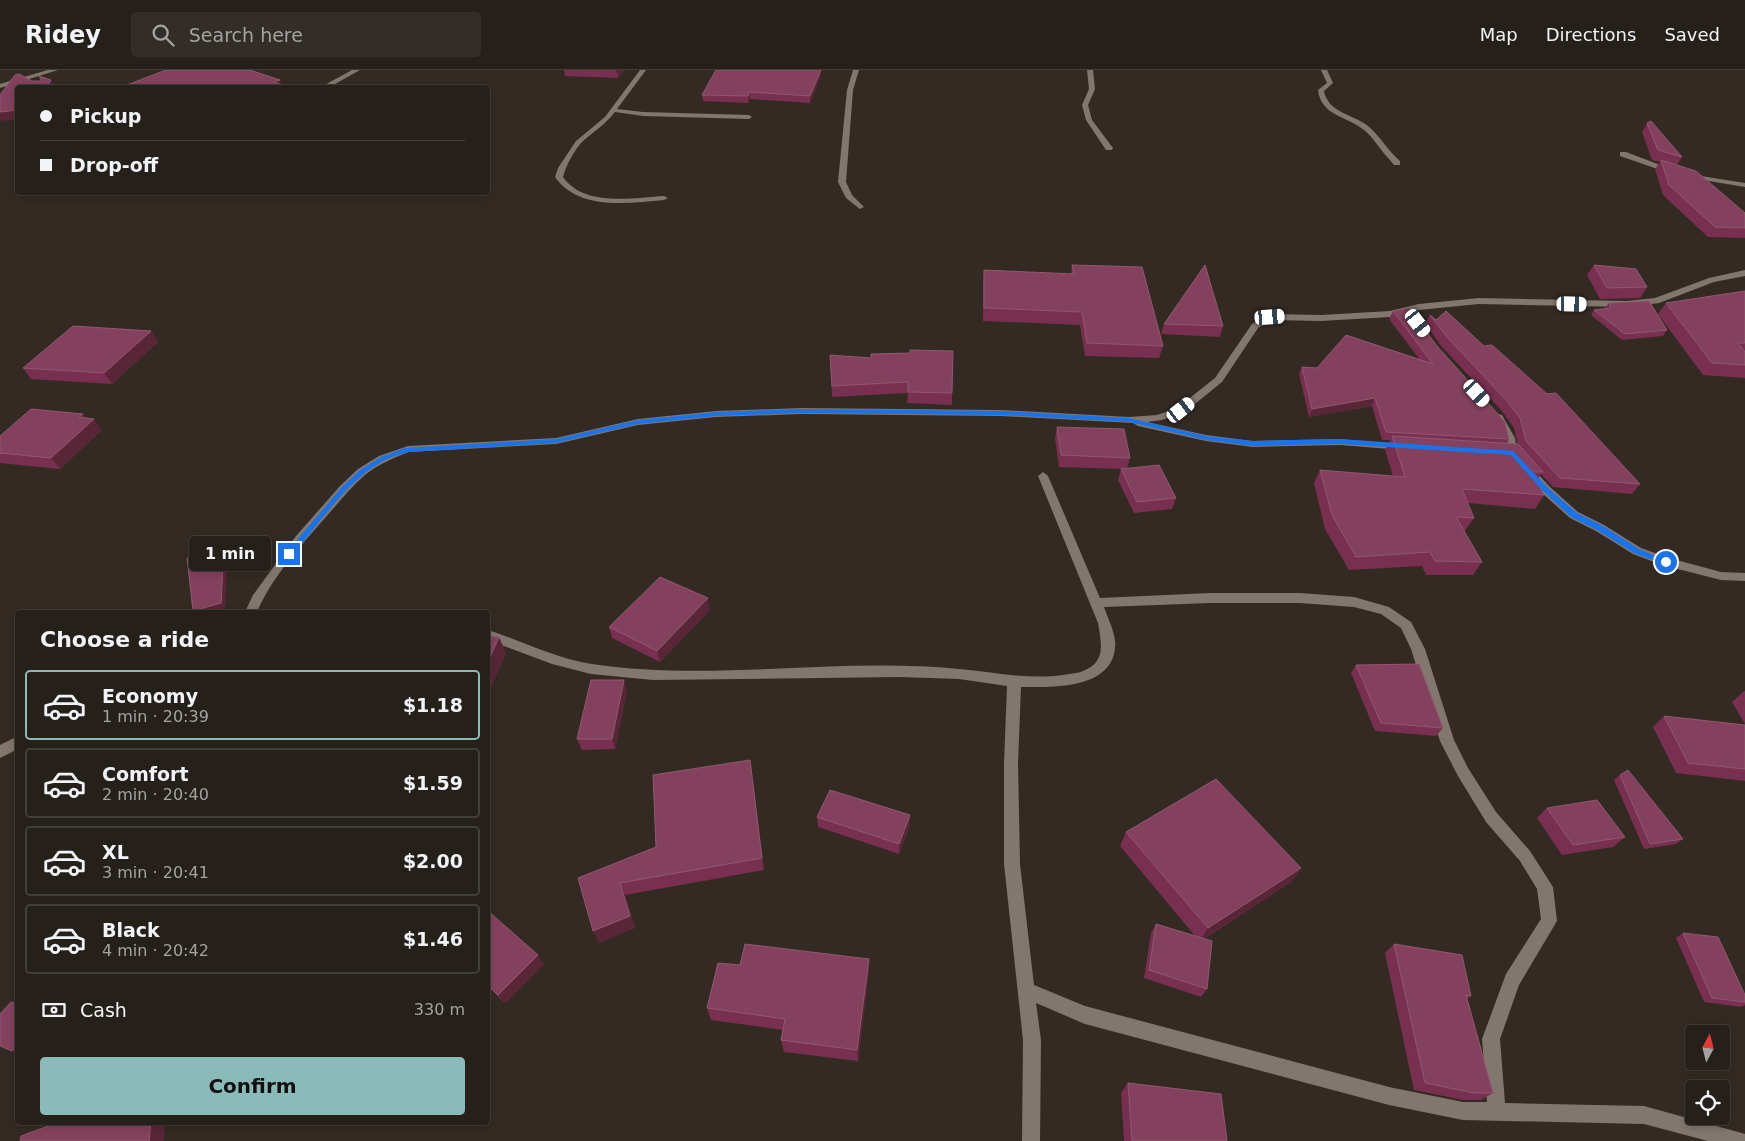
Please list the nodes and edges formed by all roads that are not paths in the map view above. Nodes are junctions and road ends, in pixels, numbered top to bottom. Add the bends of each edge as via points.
1 (55, 70) edge
2 (357, 70) edge
3 (643, 70) edge
4 (856, 70) edge
5 (1090, 70) edge
6 (1324, 70) edge
7 (25, 80) junction
8 (37, 85) edge
9 (328, 85) edge
10 (0, 86) edge
11 (612, 110) junction
12 (750, 117) dead end
13 (1109, 148) dead end
14 (1623, 154) dead end
15 (1397, 163) dead end
16 (1678, 173) edge
17 (1687, 175) edge
18 (1745, 185) edge
19 (664, 198) dead end
20 (860, 207) dead end
21 (1745, 273) edge
22 (1408, 310) junction
23 (1418, 323) edge
24 (1490, 408) edge
25 (1129, 420) junction
26 (1418, 448) edge
27 (1043, 476) dead end
28 (1745, 577) edge
29 (1095, 603) junction
30 (252, 610) edge
31 (490, 636) edge
32 (1014, 682) junction
33 (15, 744) edge
34 (0, 752) edge
35 (1026, 990) junction
36 (1497, 1113) junction
37 (1031, 1141) edge
38 (1738, 1141) edge

1 - 7 street
2 - 9 street
3 - 11 street
4 - 20 street via 850,90 842,182
5 - 13 street via 1092,89 1085,105 1089,120
6 - 15 street via 1330,83 1321,90 1330,109 1364,127
7 - 8 street
7 - 10 street
11 - 12 street
11 - 19 street via 578,142 562,168 559,177 562,183 574,192 619,202
14 - 16 street
17 - 18 street
21 - 22 street via 1712,280 1656,301 1626,304 1479,301
22 - 23 street
22 - 25 street via 1350,317 1283,316 1261,320 1219,380 1181,410 1158,418
24 - 28 street via 1507,429 1508,453 1574,515 1637,551 1666,562 1721,576
25 - 26 street via 1206,438 1253,444 1340,442
25 - 30 street via 1001,413 802,411 716,414 638,422 556,441 408,449 383,458 344,489 300,539
27 - 29 street
29 - 32 street via 1104,623 1109,648 1102,665 1087,676 1055,682
29 - 36 street via 1210,598 1336,600 1385,610 1406,625 1418,649 1447,741 1463,772 1490,818 1525,856 1545,887 1549,921 1512,980 1491,1040
31 - 32 street via 591,669 653,675 899,672 959,674
32 - 35 street via 1012,864
33 - 34 street
35 - 36 street via 1085,1015 1389,1096 1463,1111
35 - 37 street via 1032,1040
36 - 38 street via 1644,1116

